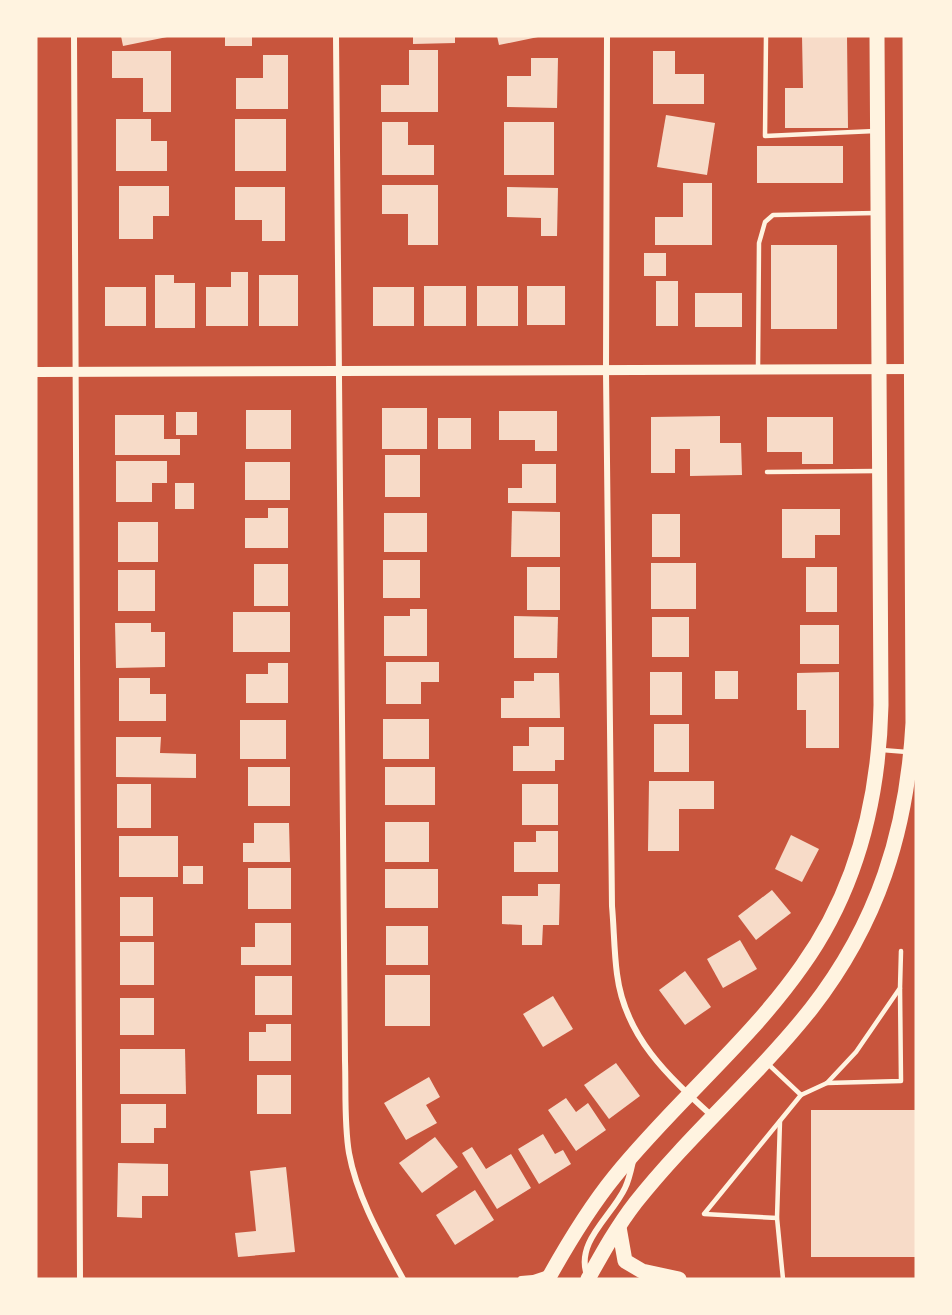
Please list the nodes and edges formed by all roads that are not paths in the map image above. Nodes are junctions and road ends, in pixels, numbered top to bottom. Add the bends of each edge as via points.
1 (74, 36) edge
2 (336, 36) edge
3 (607, 36) edge
4 (766, 36) edge
5 (877, 36) edge
6 (909, 36) edge
7 (913, 119) edge
8 (878, 131) junction
9 (879, 213) junction
10 (913, 369) edge
11 (758, 370) junction
12 (879, 370) junction
13 (36, 372) edge
14 (75, 372) junction
15 (338, 372) junction
16 (606, 372) junction
17 (880, 471) junction
18 (766, 472) dead end
19 (914, 564) edge
20 (879, 750) junction
21 (914, 752) edge
22 (901, 951) dead end
23 (900, 987) junction
24 (765, 1061) junction
25 (827, 1083) junction
26 (689, 1095) junction
27 (801, 1095) junction
28 (712, 1116) junction
29 (780, 1121) junction
30 (636, 1152) junction
31 (777, 1218) junction
32 (619, 1227) junction
33 (552, 1273) edge
34 (80, 1279) edge
35 (403, 1279) edge
36 (520, 1279) edge
37 (589, 1279) edge
38 (679, 1279) edge
39 (783, 1279) edge

1 - 14 street
2 - 15 street
3 - 16 street
4 - 8 lane via 765,136
5 - 8 main road
6 - 7 main road
7 - 10 main road
8 - 9 main road
9 - 11 lane via 773,215 765,222 759,243
9 - 12 main road
10 - 12 street
10 - 19 main road
11 - 12 street
11 - 16 street
12 - 17 main road
13 - 14 street
14 - 15 street
14 - 34 street
15 - 16 street
15 - 35 street via 349,1152 373,1222
16 - 26 street via 612,906 617,976 641,1042
17 - 18 lane
17 - 20 main road
19 - 21 main road
20 - 21 lane
20 - 26 main road via 869,817 859,852 819,941 779,997
21 - 24 main road via 900,826 868,918 825,990
22 - 23 lane
23 - 25 lane via 856,1052
23 - 25 lane via 901,1081
24 - 27 lane
24 - 28 main road
25 - 27 lane
26 - 28 street
26 - 30 main road
27 - 29 lane
28 - 32 main road via 653,1181
29 - 31 lane
29 - 31 lane via 704,1214
30 - 33 main road via 597,1198
30 - 37 street via 624,1191 584,1254
31 - 39 lane
32 - 37 main road
32 - 38 main road via 625,1261 642,1271
33 - 36 street

